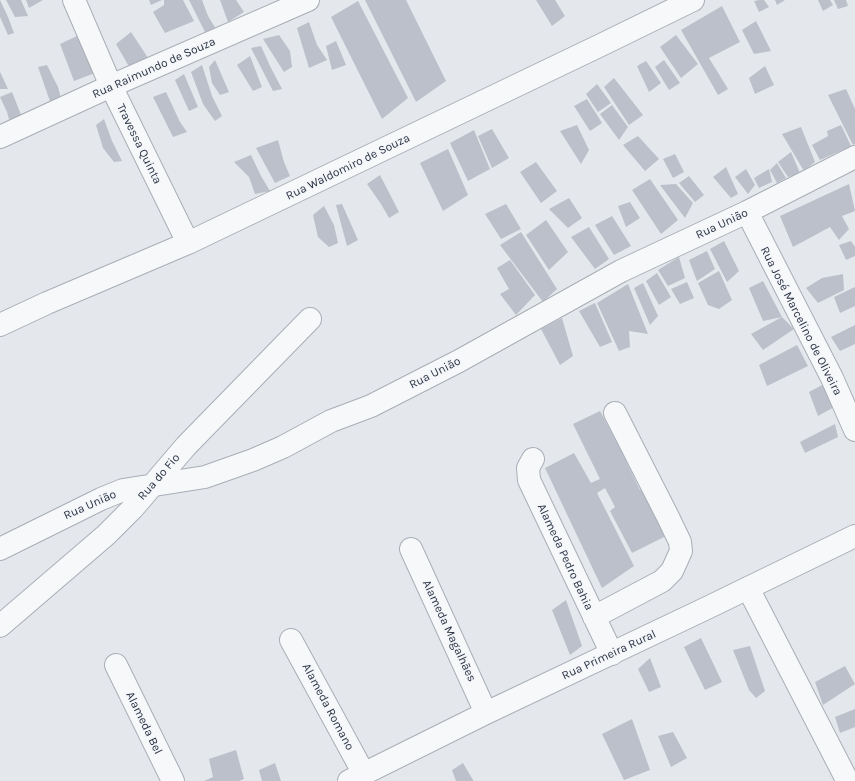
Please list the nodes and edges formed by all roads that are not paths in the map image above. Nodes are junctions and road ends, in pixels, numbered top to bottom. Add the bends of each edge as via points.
1 (74, 0) edge
2 (308, 0) edge
3 (692, 0) edge
4 (111, 86) junction
5 (0, 137) edge
6 (855, 157) edge
7 (747, 212) junction
8 (188, 243) junction
9 (310, 319) dead end
10 (0, 325) edge
11 (615, 413) dead end
12 (855, 430) edge
13 (533, 459) dead end
14 (152, 485) junction
15 (855, 536) edge
16 (0, 549) edge
17 (411, 549) dead end
18 (748, 588) junction
19 (594, 617) junction
20 (0, 626) edge
21 (291, 640) dead end
22 (612, 654) junction
23 (116, 665) dead end
24 (486, 713) junction
25 (845, 776) dead end
26 (357, 778) edge
27 (173, 781) edge

1 - 4 street, Travessa Quinta
2 - 4 street, Rua Raimundo de Souza
3 - 8 street, Rua Waldomiro de Souza
4 - 5 street, Rua Raimundo de Souza
4 - 8 street, Travessa Quinta
6 - 7 street, Rua União
7 - 12 street, Rua José Marcelino de Oliveira via 832,378
7 - 14 street, Rua União via 621,271 453,364 371,406 331,421 283,447 205,477
8 - 10 street, Rua Waldomiro de Souza
9 - 14 street, Rua do Fio via 186,446
11 - 19 street via 680,542 681,551 672,571 662,581
13 - 19 street, Alameda Pedro Bahia via 528,468 529,480
14 - 16 street, Rua União via 100,498
14 - 20 street, Rua do Fio via 106,535
15 - 18 street, Rua Primeira Rural
17 - 24 street, Alameda Magalhães
18 - 22 street, Rua Primeira Rural
18 - 25 street
19 - 22 street, Alameda Pedro Bahia
21 - 26 street, Alameda Romano
22 - 24 street, Rua Primeira Rural
23 - 27 street, Alameda Bel
24 - 26 street, Rua Primeira Rural

